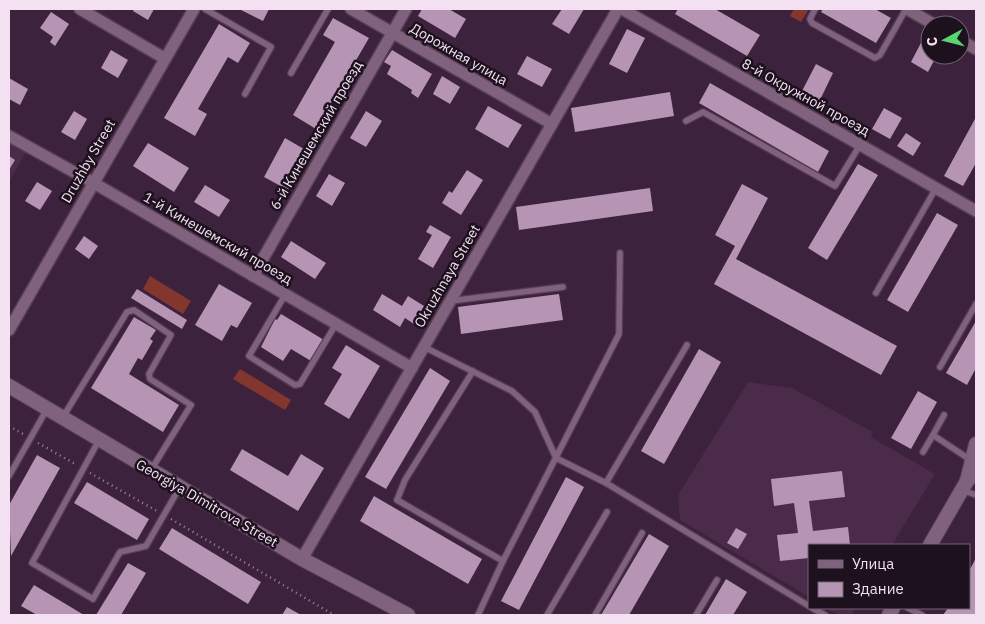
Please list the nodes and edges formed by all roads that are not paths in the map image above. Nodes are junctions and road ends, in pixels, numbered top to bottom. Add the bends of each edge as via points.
1 (80, 9) edge
2 (194, 9) edge
3 (205, 9) edge
4 (328, 9) edge
5 (351, 9) edge
6 (406, 9) edge
7 (618, 9) edge
8 (622, 9) edge
9 (815, 9) edge
10 (906, 9) edge
11 (920, 17) edge
12 (392, 33) junction
13 (164, 58) junction
14 (291, 73) dead end
15 (245, 94) dead end
16 (686, 121) dead end
17 (552, 124) junction
18 (9, 136) edge
19 (860, 144) junction
20 (92, 182) junction
21 (936, 188) junction
22 (976, 211) edge
23 (620, 253) dead end
24 (253, 276) junction
25 (563, 287) dead end
26 (876, 293) dead end
27 (285, 295) junction
28 (450, 301) junction
29 (976, 304) edge
30 (336, 324) junction
31 (9, 330) edge
32 (687, 345) dead end
33 (424, 347) junction
34 (940, 367) dead end
35 (412, 368) junction
36 (473, 371) junction
37 (9, 386) edge
38 (47, 409) junction
39 (944, 415) dead end
40 (62, 418) junction
41 (933, 435) junction
42 (99, 440) junction
43 (976, 444) edge
44 (922, 452) dead end
45 (556, 458) junction
46 (151, 470) junction
47 (10, 472) edge
48 (969, 476) edge
49 (606, 483) junction
50 (180, 487) junction
51 (976, 495) edge
52 (607, 512) dead end
53 (642, 533) dead end
54 (931, 544) edge
55 (302, 559) junction
56 (503, 560) junction
57 (717, 580) dead end
58 (808, 605) edge
59 (814, 609) edge
60 (910, 609) edge
61 (408, 615) edge
62 (478, 615) edge
63 (547, 615) edge
64 (595, 615) edge
65 (696, 615) edge
66 (825, 615) edge
67 (922, 615) edge

1 - 13 street
2 - 13 street, Druzhby Street
3 - 15 lane via 271,47
4 - 14 lane
5 - 12 street, Дорожная улица
6 - 12 street, 6-й Кинешемский проезд
7 - 17 street, Okruzhnaya Street
8 - 19 street, 8-й Окружной проезд
9 - 10 lane via 810,22 875,58 880,55
10 - 11 street
12 - 17 street, Дорожная улица
12 - 24 street, 6-й Кинешемский проезд
13 - 20 street, Druzhby Street
16 - 19 lane via 703,112 835,186
17 - 28 street, Okruzhnaya Street
18 - 20 street, 1-й Кинешемский проезд
19 - 21 street, 8-й Окружной проезд
20 - 24 street, 1-й Кинешемский проезд
20 - 31 street, Druzhby Street
21 - 22 street, 8-й Окружной проезд
21 - 26 lane
23 - 45 lane via 619,334
24 - 27 street, 1-й Кинешемский проезд
25 - 28 lane
27 - 30 street, 1-й Кинешемский проезд
27 - 30 lane via 249,356 295,386 300,384
28 - 33 street, Okruzhnaya Street
29 - 34 lane
30 - 35 street, 1-й Кинешемский проезд
32 - 49 lane
33 - 35 street, Okruzhnaya Street
33 - 36 lane
35 - 55 street, Okruzhnaya Street
36 - 45 lane via 512,391 535,412
36 - 56 lane via 397,500
37 - 38 main road, Georgiya Dimitrova Street
38 - 40 main road, Georgiya Dimitrova Street
38 - 47 lane
39 - 41 lane
40 - 42 main road, Georgiya Dimitrova Street
40 - 46 lane via 128,312 134,310 171,335 149,374 150,379 192,405
41 - 44 lane
41 - 48 lane
42 - 46 main road, Georgiya Dimitrova Street
42 - 50 lane via 32,563 92,599 120,552 146,546
43 - 48 main road
45 - 49 lane
45 - 56 lane
46 - 50 main road, Georgiya Dimitrova Street
48 - 51 lane
48 - 54 main road
49 - 58 lane
50 - 55 main road, Georgiya Dimitrova Street
52 - 63 lane
53 - 64 lane
55 - 61 main road, Georgiya Dimitrova Street
56 - 62 lane
57 - 65 lane
59 - 66 lane
60 - 67 lane

